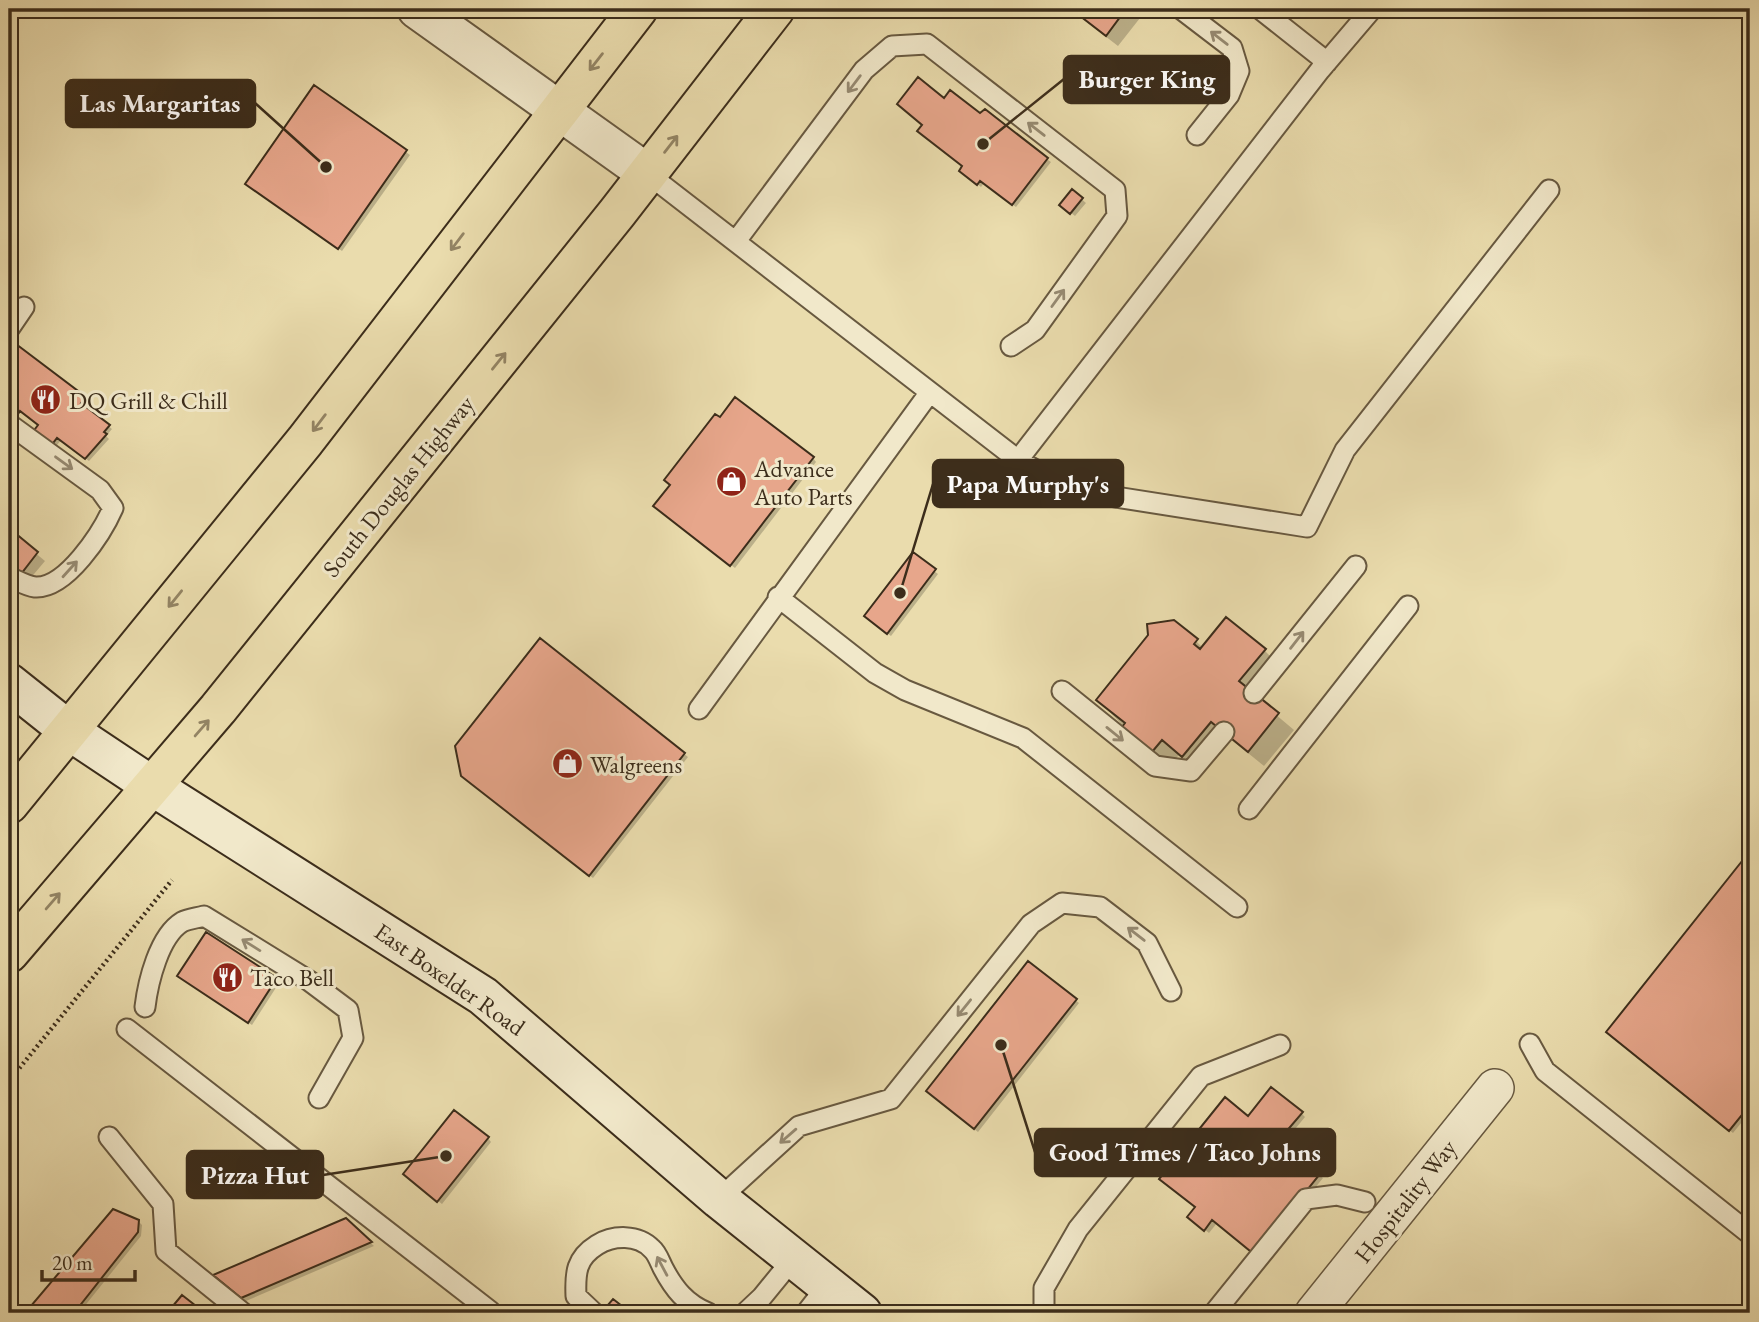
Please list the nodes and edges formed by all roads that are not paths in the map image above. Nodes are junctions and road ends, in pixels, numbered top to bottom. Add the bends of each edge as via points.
1 (417, 9) edge
2 (638, 9) edge
3 (775, 9) edge
4 (1181, 9) edge
5 (1260, 9) edge
6 (1372, 9) edge
7 (1327, 62) junction
8 (559, 109) junction
9 (1197, 135) dead end
10 (648, 174) junction
11 (1549, 190) dead end
12 (736, 241) junction
13 (24, 307) dead end
14 (9, 329) edge
15 (1011, 346) dead end
16 (930, 392) junction
17 (9, 424) edge
18 (1018, 460) junction
19 (1356, 566) dead end
20 (9, 577) edge
21 (778, 597) junction
22 (1408, 606) dead end
23 (9, 683) edge
24 (1062, 691) dead end
25 (1255, 694) dead end
26 (699, 709) dead end
27 (68, 730) junction
28 (1224, 732) dead end
29 (152, 786) junction
30 (9, 804) edge
31 (1249, 809) dead end
32 (1237, 907) dead end
33 (9, 953) edge
34 (1171, 991) dead end
35 (145, 1007) dead end
36 (127, 1029) dead end
37 (1530, 1044) dead end
38 (1279, 1045) dead end
39 (1495, 1088) dead end
40 (318, 1098) dead end
41 (109, 1137) dead end
42 (719, 1199) junction
43 (1365, 1202) dead end
44 (1750, 1234) edge
45 (793, 1259) junction
46 (816, 1300) edge
47 (490, 1311) dead end
48 (243, 1313) edge
49 (594, 1313) edge
50 (708, 1313) edge
51 (745, 1313) edge
52 (862, 1313) edge
53 (1044, 1313) edge
54 (1214, 1313) edge
55 (1314, 1313) edge

1 - 8 main road
2 -> 8 highway
10 -> 3 highway, South Douglas Highway
9 -> 4 lane via 1229,95 1239,71 1232,48
5 - 7 lane
6 - 7 lane
7 - 18 lane
8 - 10 main road
8 -> 27 highway via 305,441
10 - 12 lane
29 -> 10 highway, South Douglas Highway
11 - 18 lane via 1345,450 1307,527 1071,490
15 -> 12 lane via 1035,330 1117,216 1115,190 927,44 892,46 864,70
12 - 16 lane
13 - 14 lane
16 - 18 lane
16 - 21 lane
17 - 20 lane via 100,489 113,508 104,528 64,577 36,587
25 -> 19 lane
21 - 26 lane
21 - 32 lane via 875,673 905,690 1023,738
22 - 31 lane
23 - 27 main road, East Boxelder Road
24 -> 28 lane via 1155,766 1191,771
27 - 29 main road, East Boxelder Road
27 - 30 highway
33 -> 29 highway, South Douglas Highway
29 - 42 main road, East Boxelder Road via 483,996
34 -> 42 lane via 1147,943 1100,907 1062,903 1031,924 891,1099 799,1126
40 -> 35 lane via 353,1038 348,1010 204,916 181,923 158,953 148,978
36 - 47 lane
37 - 44 lane via 1545,1070
38 - 53 lane via 1201,1076 1078,1229 1044,1288
39 - 55 street, Hospitality Way
41 - 48 lane via 163,1203 166,1251
42 - 45 main road, East Boxelder Road
43 - 54 lane via 1337,1195 1306,1199
45 - 46 main road, East Boxelder Road
45 - 51 lane
46 - 52 main road, East Boxelder Road
50 -> 49 lane via 692,1307 672,1285 652,1248 630,1238 608,1237 587,1251 575,1268 576,1296

